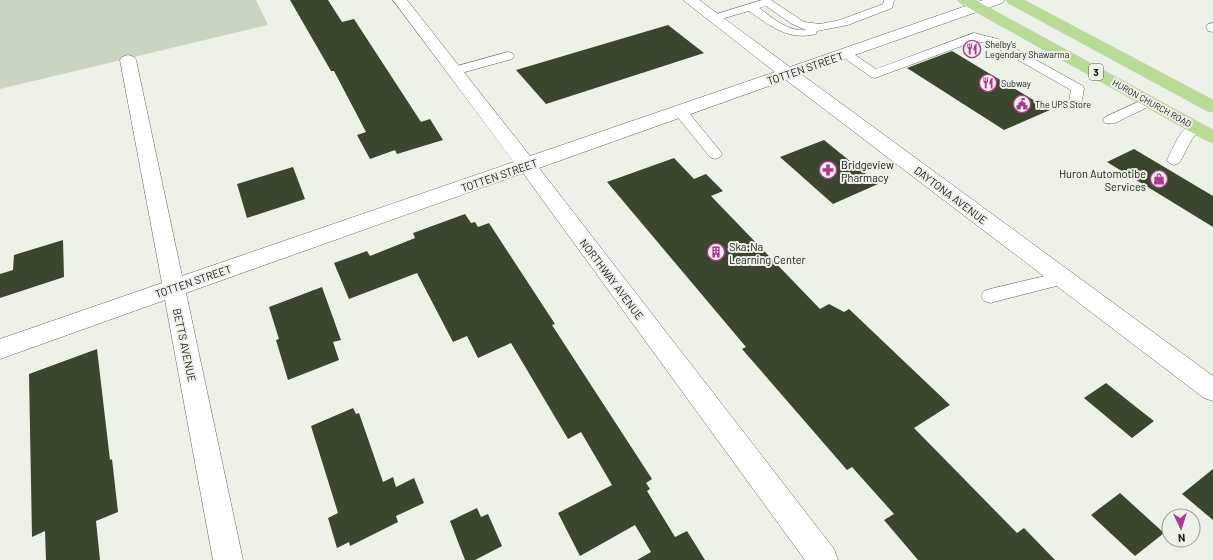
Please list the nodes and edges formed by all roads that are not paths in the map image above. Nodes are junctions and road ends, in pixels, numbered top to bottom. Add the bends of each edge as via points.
1 (400, 0) edge
2 (690, 0) edge
3 (889, 0) edge
4 (997, 0) edge
5 (1013, 0) edge
6 (749, 4) edge
7 (972, 4) edge
8 (714, 18) junction
9 (826, 28) junction
10 (845, 54) junction
11 (508, 56) dead end
12 (128, 60) dead end
13 (454, 71) junction
14 (788, 74) junction
15 (1076, 101) dead end
16 (1149, 101) junction
17 (1213, 107) edge
18 (680, 112) junction
19 (1110, 120) dead end
20 (1194, 126) junction
21 (1213, 137) edge
22 (716, 154) dead end
23 (1174, 160) dead end
24 (525, 166) junction
25 (1062, 278) junction
26 (173, 288) junction
27 (990, 296) dead end
28 (0, 348) edge
29 (1213, 390) edge
30 (228, 560) edge
31 (823, 560) edge

1 - 13 street, NORTHWAY AVENUE
2 - 8 street, DAYTONA AVENUE
3 - 9 lane via 888,6
4 - 7 street, TOTTEN STREET
5 - 17 highway, 3
6 - 8 lane
6 - 9 lane via 767,2 800,24
6 - 9 lane via 785,30 804,34
7 - 10 street, TOTTEN STREET
7 - 16 highway, HURON CHURCH ROAD / 3
8 - 14 street, DAYTONA AVENUE
10 - 14 street, TOTTEN STREET
10 - 15 lane via 875,74 974,36 994,41 1078,89
11 - 13 lane
12 - 26 street, BETTS AVENUE
13 - 24 street, NORTHWAY AVENUE
14 - 18 street, TOTTEN STREET
14 - 25 street, DAYTONA AVENUE
16 - 19 lane
16 - 20 highway, HURON CHURCH ROAD / 3
18 - 22 lane
18 - 24 street, TOTTEN STREET
20 - 21 highway, HURON CHURCH ROAD / 3
20 - 23 lane
24 - 26 street, TOTTEN STREET
24 - 31 street, NORTHWAY AVENUE
25 - 27 lane
25 - 29 street, DAYTONA AVENUE
26 - 28 street, TOTTEN STREET
26 - 30 street, BETTS AVENUE

